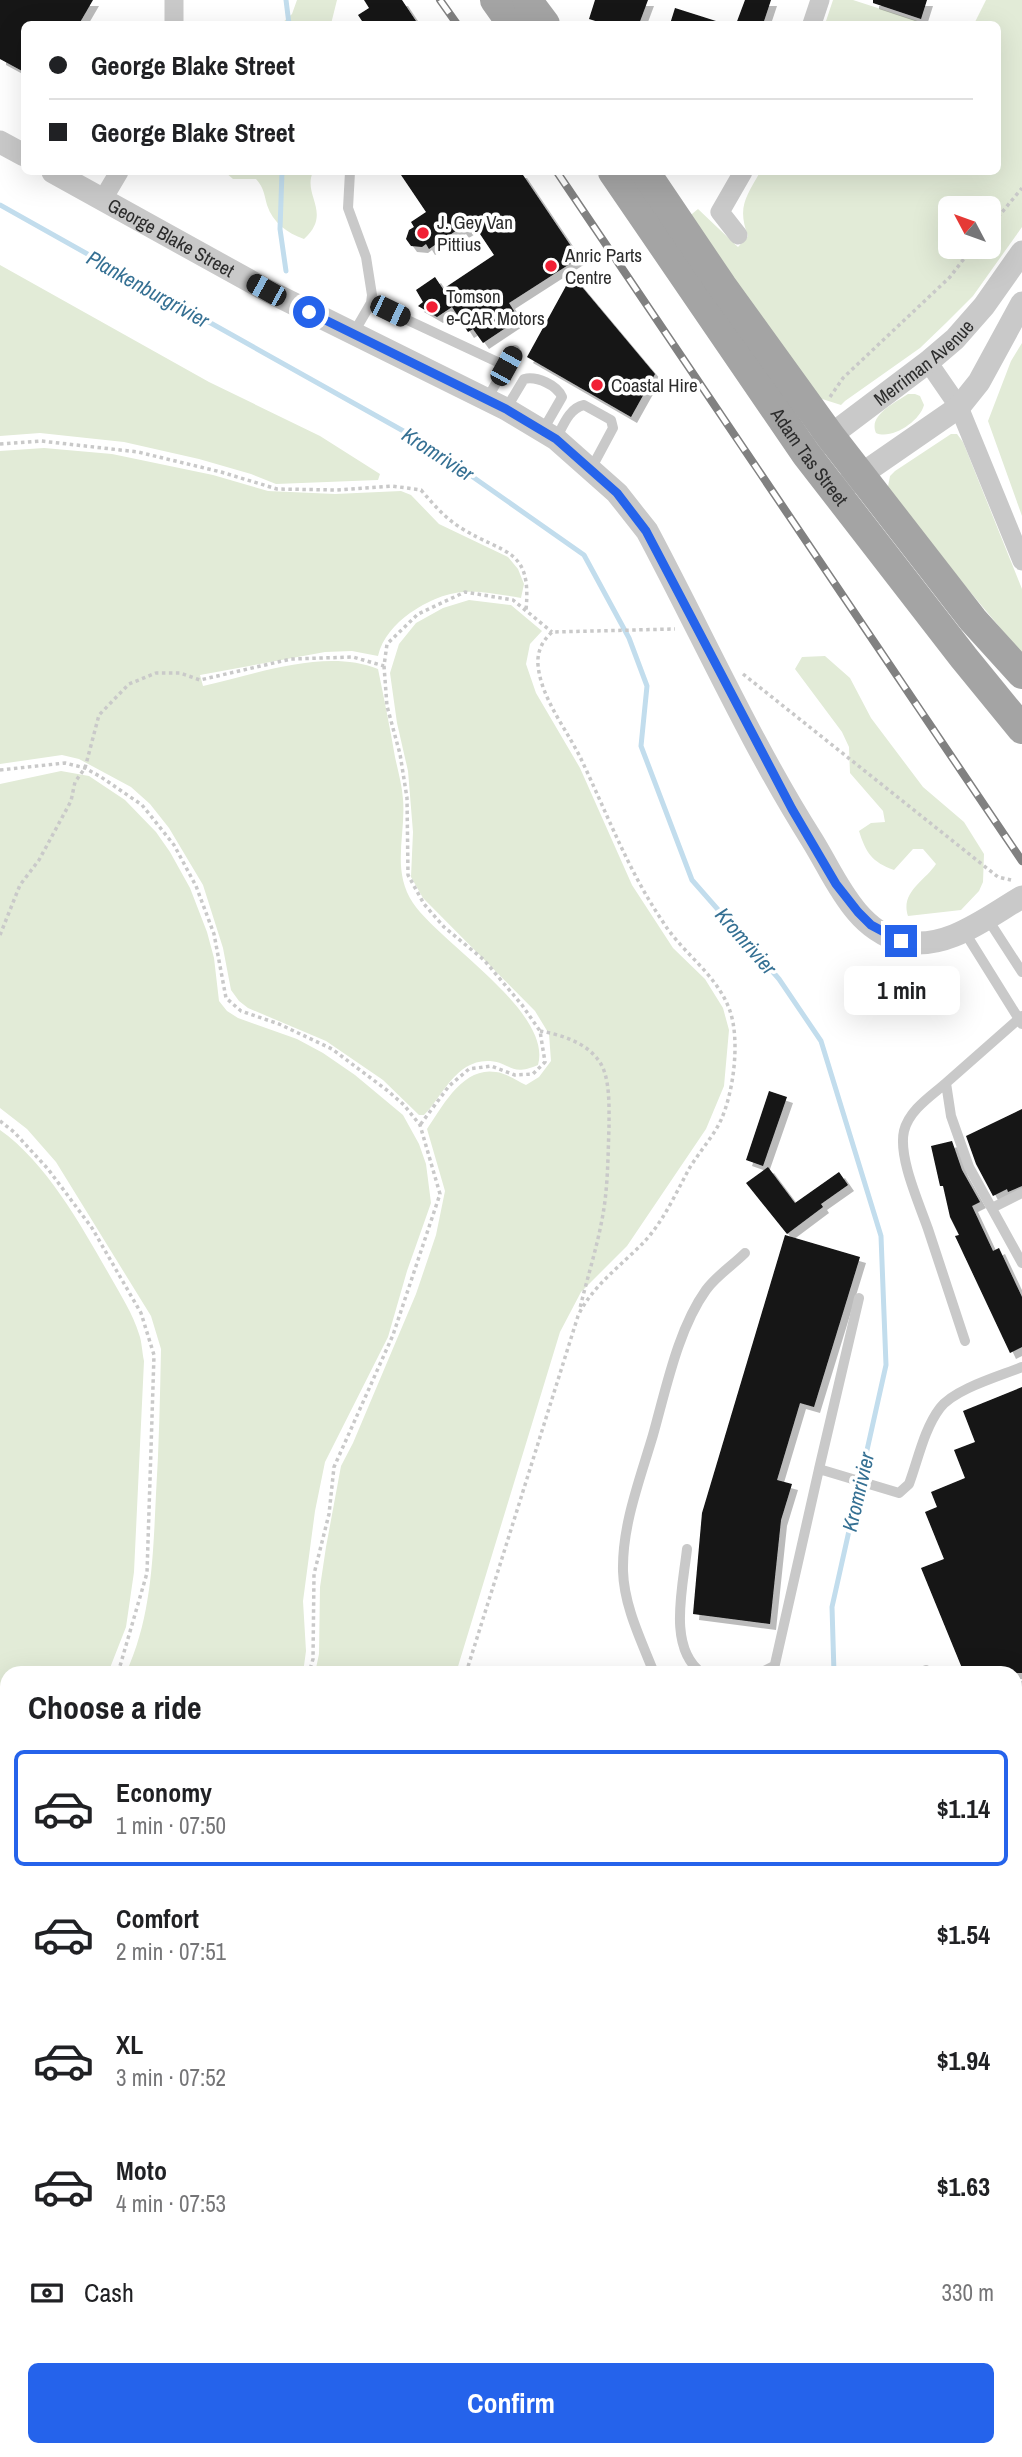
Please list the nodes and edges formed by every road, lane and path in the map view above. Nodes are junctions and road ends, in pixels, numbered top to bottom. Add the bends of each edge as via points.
1 (174, 0) edge
2 (495, 0) edge
3 (527, 0) edge
4 (820, 0) edge
5 (174, 21) edge
6 (510, 21) edge
7 (543, 21) edge
8 (813, 21) edge
9 (0, 142) edge
10 (21, 153) edge
11 (59, 175) edge
12 (117, 175) edge
13 (350, 175) edge
14 (615, 175) edge
15 (647, 175) edge
16 (741, 175) edge
17 (1022, 188) edge
18 (103, 199) junction
19 (1001, 213) edge
20 (738, 235) dead end
21 (1022, 252) edge
22 (963, 259) edge
23 (371, 303) junction
24 (1022, 303) edge
25 (353, 335) junction
26 (515, 349) dead end
27 (928, 362) junction
28 (506, 366) junction
29 (827, 400) dead end
30 (496, 404) junction
31 (959, 407) junction
32 (549, 435) junction
33 (831, 437) junction
34 (0, 444) edge
35 (806, 454) junction
36 (592, 469) junction
37 (861, 474) junction
38 (834, 492) junction
39 (1022, 561) edge
40 (526, 610) junction
41 (683, 629) dead end
42 (552, 632) junction
43 (384, 666) junction
44 (743, 673) dead end
45 (1022, 674) edge
46 (1022, 729) edge
47 (85, 768) junction
48 (0, 770) edge
49 (1018, 889) edge
50 (987, 917) junction
51 (964, 931) junction
52 (0, 935) edge
53 (1022, 972) edge
54 (1021, 1020) edge
55 (540, 1031) junction
56 (946, 1083) junction
57 (0, 1121) edge
58 (420, 1125) junction
59 (1022, 1193) edge
60 (992, 1208) junction
61 (745, 1253) dead end
62 (1022, 1263) edge
63 (859, 1298) dead end
64 (578, 1316) junction
65 (965, 1341) dead end
66 (1022, 1367) edge
67 (819, 1469) junction
68 (687, 1549) dead end
69 (120, 1666) edge
70 (311, 1666) edge
71 (468, 1666) edge
72 (651, 1666) edge
73 (695, 1666) edge
74 (775, 1666) edge

1 - 5 street
2 - 6 main road
3 - 7 main road
4 - 8 street
9 - 10 street
11 - 18 street, George Blake Street
12 - 18 street
13 - 23 lane via 348,208 366,257
14 - 35 main road, Adam Tas Street
15 - 33 main road, Adam Tas Street
16 - 20 street via 720,212
17 - 19 path
18 - 25 street, George Blake Street
21 - 27 street, Merriman Avenue via 984,306
22 - 29 path
23 - 25 lane
23 - 28 lane
24 - 31 street, Merriman Avenue via 979,382
25 - 30 street, George Blake Street
26 - 28 lane
27 - 31 street
27 - 33 street, Merriman Avenue
28 - 30 lane
30 - 32 street, George Blake Street
30 - 32 lane via 524,379 534,377 559,391 562,397
31 - 37 street, Merriman Avenue
31 - 39 street
32 - 36 street, George Blake Street
32 - 36 lane via 579,406 611,420 613,428
33 - 35 street, Merriman Avenue
33 - 37 main road, Adam Tas Street
34 - 40 path via 41,441 138,452 277,489 392,486 421,490 463,530 513,554 526,581
35 - 38 main road, Adam Tas Street
36 - 51 street, George Blake Street via 646,531 792,809 858,912 883,934 901,941 939,940
37 - 38 street, Merriman Avenue
37 - 45 main road, Adam Tas Street via 973,620
38 - 46 main road, Adam Tas Street
40 - 42 path
40 - 43 path via 513,600 465,592 418,614 387,644
41 - 42 path
42 - 64 path via 538,652 548,695 638,881 676,941 719,987 735,1028 729,1093 720,1121 655,1228
43 - 47 path via 353,657 291,659 200,680 180,673 156,673 129,684 99,715
43 - 55 path via 387,706 407,798 408,875 424,904 484,960
44 - 49 path
47 - 48 path via 65,763
47 - 52 path via 39,860 20,885
47 - 58 path via 142,806 174,845 214,934 226,998 241,1011 332,1049 388,1091
49 - 50 street, George Blake Street
50 - 51 street, George Blake Street
50 - 53 lane
51 - 54 lane
54 - 56 lane
55 - 58 path via 545,1062 533,1074 515,1075 491,1066 469,1069 449,1086
55 - 64 path via 573,1040 589,1051 602,1066 606,1081 604,1211
56 - 60 lane via 959,1142
56 - 65 lane via 907,1122 904,1148
57 - 69 path via 48,1169 92,1228 141,1313 154,1355 147,1573
58 - 70 path via 440,1194 393,1335 334,1467 329,1514 314,1574
59 - 60 lane
60 - 62 lane
61 - 72 lane via 707,1288 690,1317 630,1514 623,1572 629,1606
63 - 67 lane
64 - 71 path
66 - 67 lane via 956,1394 940,1407 909,1484 899,1493
67 - 74 lane
68 - 73 lane via 681,1643

